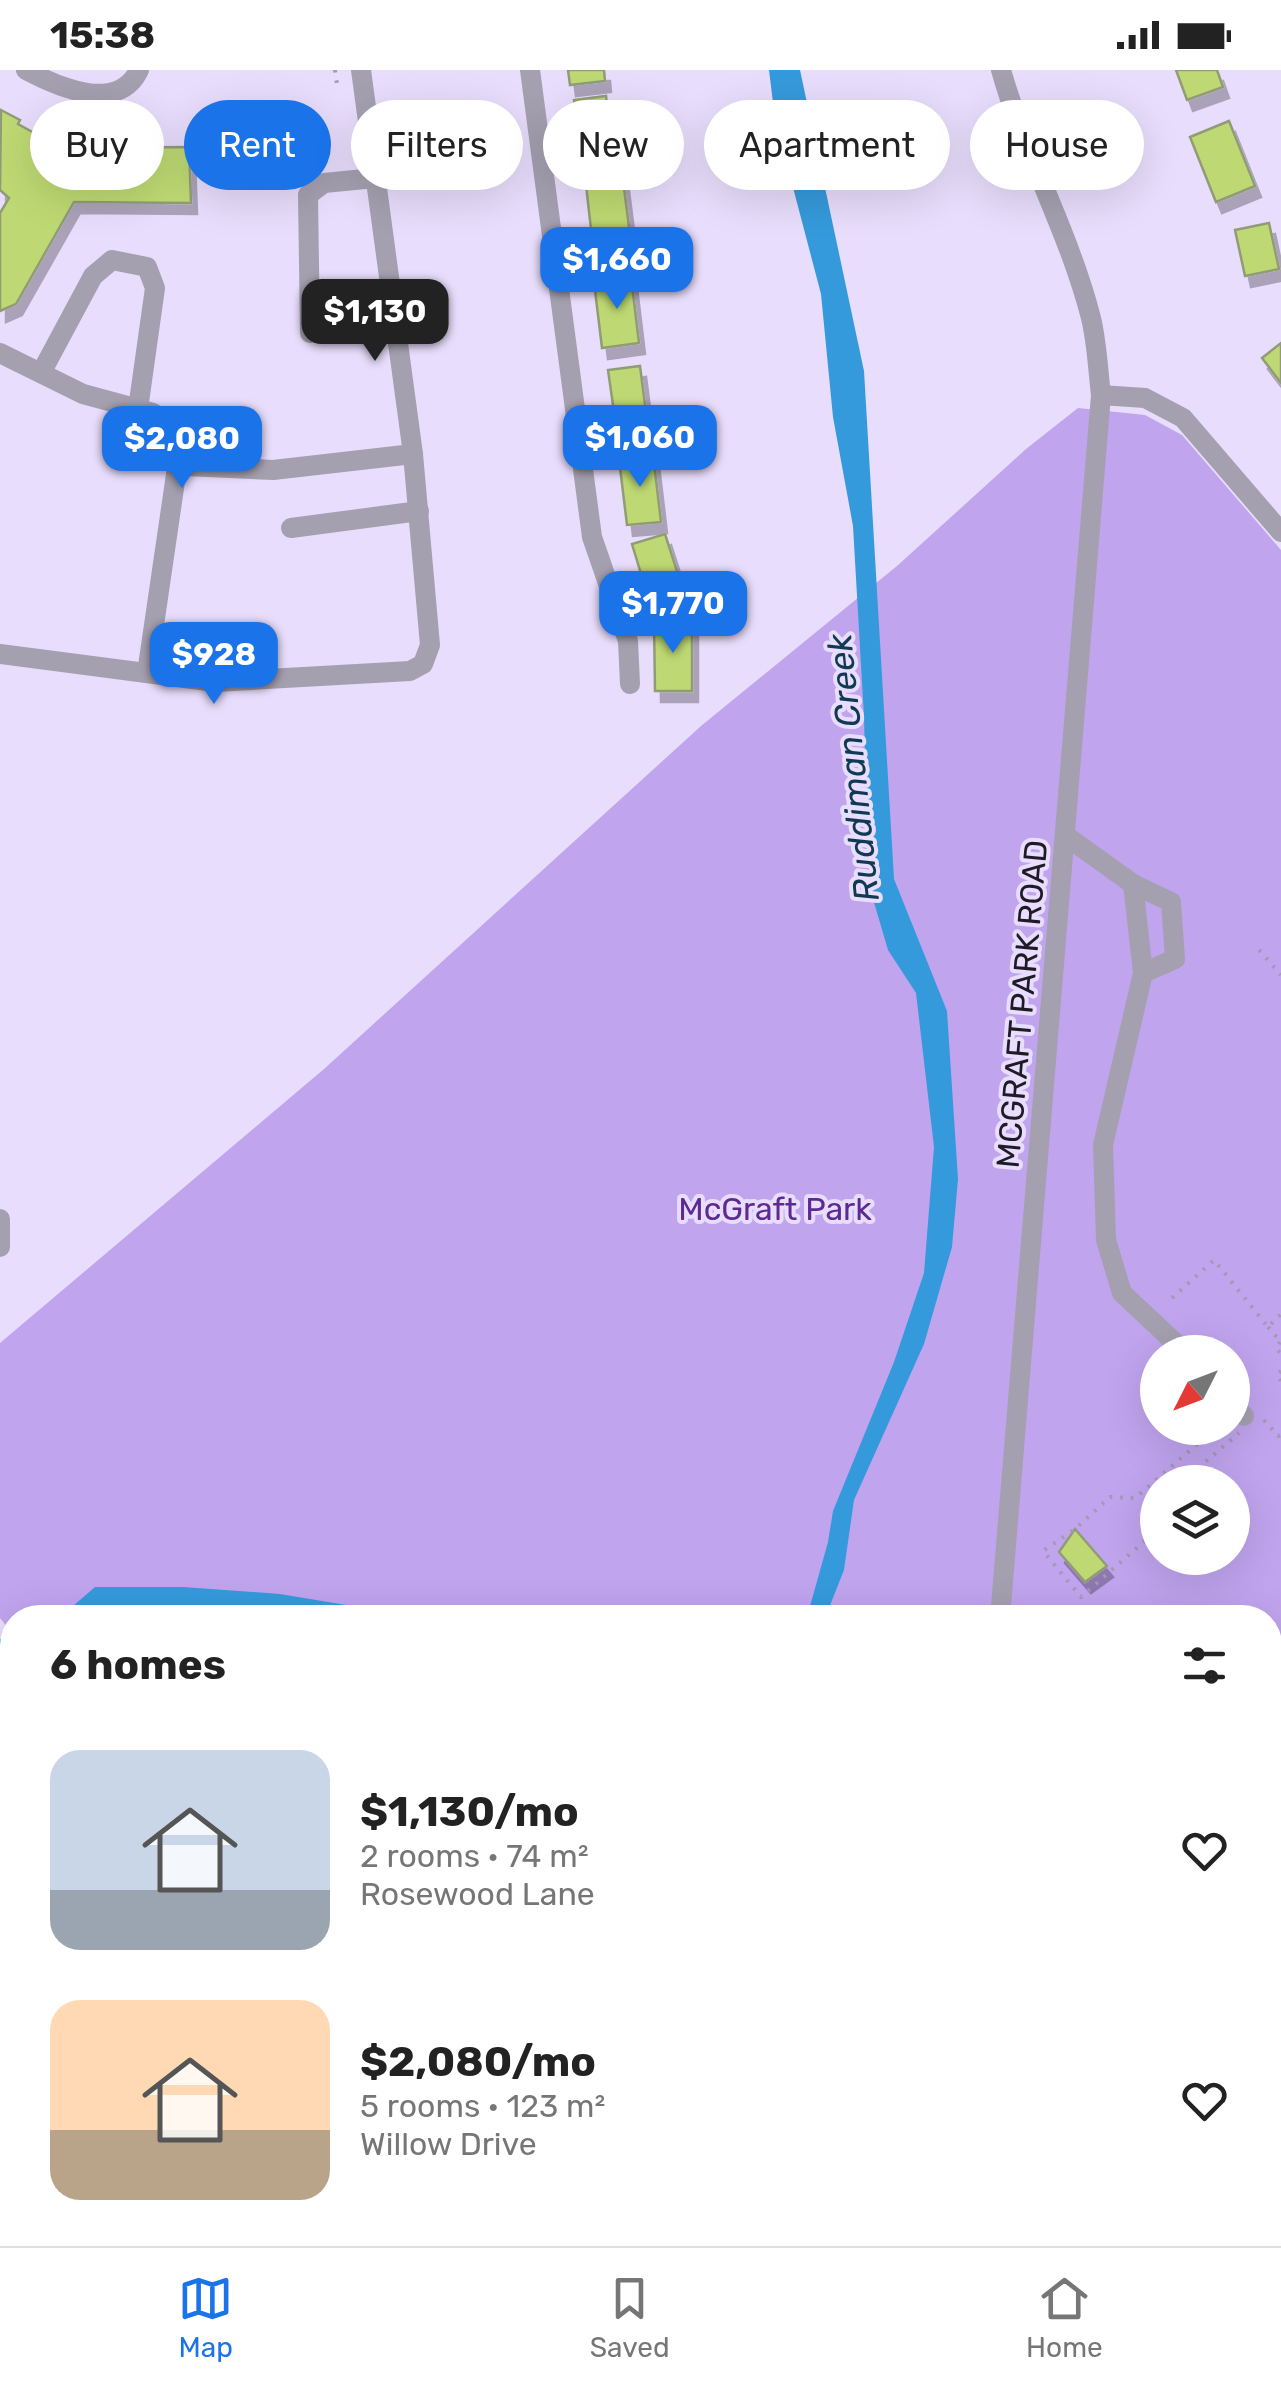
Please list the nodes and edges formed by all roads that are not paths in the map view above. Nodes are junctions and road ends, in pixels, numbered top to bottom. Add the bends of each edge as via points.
1 (26, 70) edge
2 (139, 70) edge
3 (361, 70) edge
4 (530, 70) edge
5 (1001, 70) edge
6 (365, 100) edge
7 (351, 180) edge
8 (377, 190) edge
9 (310, 334) dead end
10 (0, 352) edge
11 (41, 373) junction
12 (1101, 395) junction
13 (138, 409) junction
14 (179, 454) junction
15 (413, 454) junction
16 (419, 511) junction
17 (291, 528) dead end
18 (1281, 532) edge
19 (0, 654) edge
20 (147, 673) junction
21 (630, 684) dead end
22 (1066, 836) junction
23 (1133, 884) junction
24 (1142, 973) junction
25 (0, 1219) edge
26 (0, 1247) edge
27 (1167, 1335) edge
28 (1001, 1605) edge

1 - 2 street via 65,90 117,93
3 - 6 street
4 - 21 street via 592,538 628,641
5 - 12 street, MCGRAFT PARK ROAD via 1091,320
7 - 9 street via 324,183 308,195
8 - 15 street
10 - 11 street
11 - 13 street via 83,394
11 - 13 street via 93,276 112,260 147,267 155,288
12 - 18 street via 1146,398 1183,418
12 - 22 street, MCGRAFT PARK ROAD
13 - 14 street via 154,413
14 - 15 street via 186,466 273,470
14 - 20 street
15 - 16 street
16 - 17 street
16 - 20 street via 430,645 422,664 410,671 215,682
19 - 20 street
22 - 23 street
22 - 28 street, MCGRAFT PARK ROAD
23 - 24 street
23 - 24 street via 1171,902 1175,959
24 - 27 street via 1103,1145 1106,1240 1122,1292
25 - 26 street

